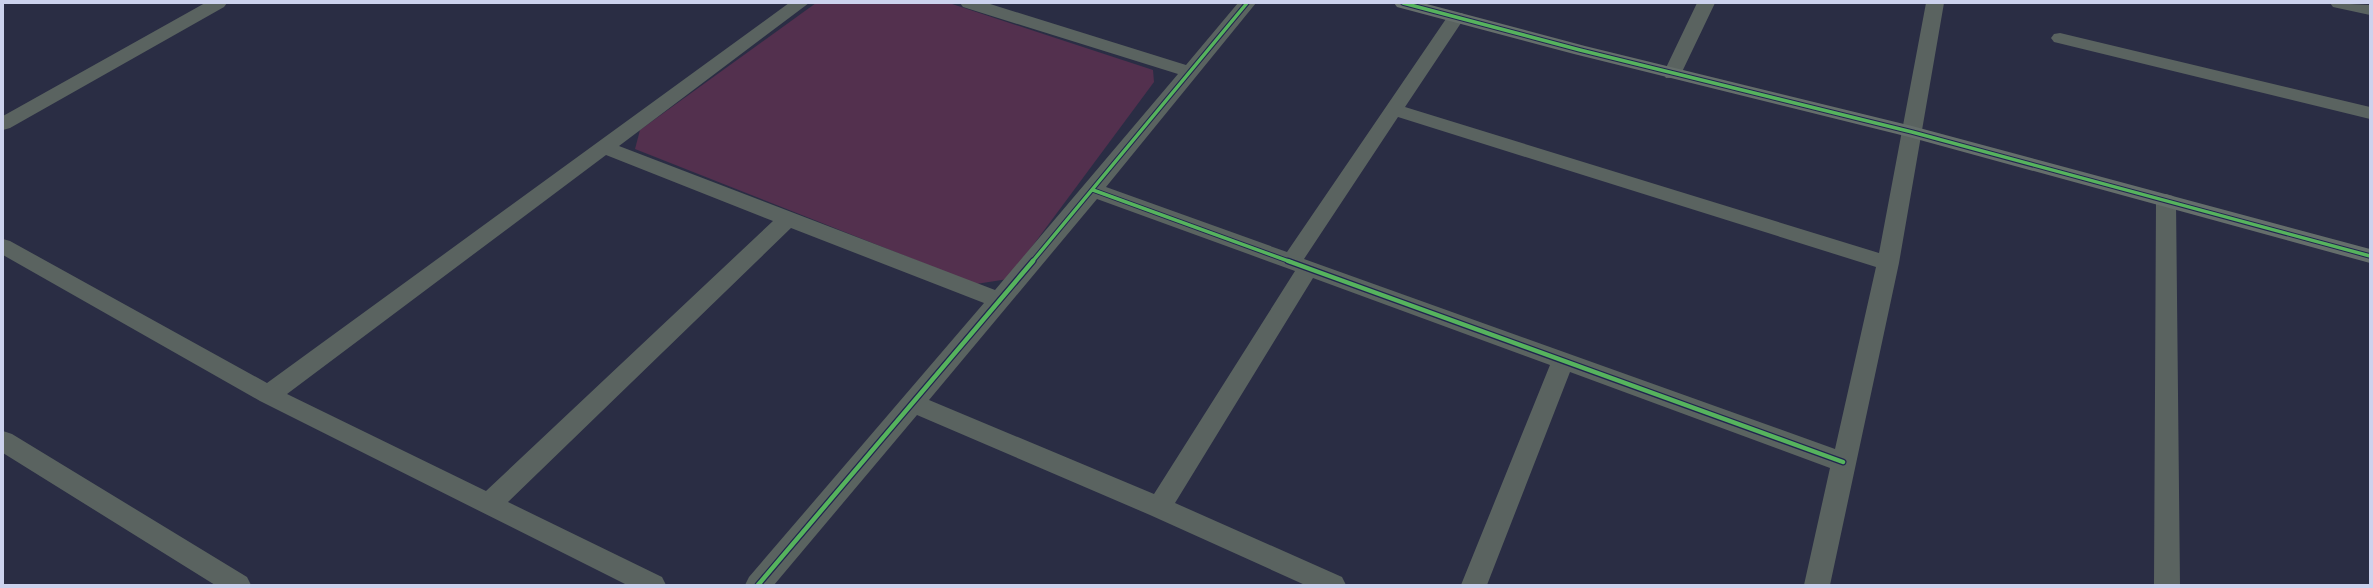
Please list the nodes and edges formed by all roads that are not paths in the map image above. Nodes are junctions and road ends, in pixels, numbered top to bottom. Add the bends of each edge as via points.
1 (218, 3) edge
2 (800, 3) edge
3 (969, 3) edge
4 (1247, 3) edge
5 (1403, 3) edge
6 (1706, 3) edge
7 (1935, 3) edge
8 (2339, 3) edge
9 (2370, 10) edge
10 (1456, 17) junction
11 (2060, 38) dead end
12 (1190, 72) junction
13 (1672, 74) junction
14 (1393, 109) junction
15 (2370, 113) edge
16 (3, 124) edge
17 (1912, 132) junction
18 (603, 147) junction
19 (1093, 190) junction
20 (2166, 201) junction
21 (788, 219) junction
22 (3, 246) edge
23 (2370, 256) edge
24 (1888, 263) junction
25 (1299, 265) junction
26 (1000, 301) junction
27 (1562, 361) junction
28 (268, 396) junction
29 (912, 402) junction
30 (5, 446) edge
31 (1842, 462) junction
32 (488, 504) junction
33 (1159, 507) junction
34 (238, 585) edge
35 (653, 585) edge
36 (758, 585) edge
37 (1332, 585) edge
38 (1474, 585) edge
39 (1817, 585) edge
40 (2168, 585) edge

1 - 16 street
2 - 18 street
3 - 12 street
4 - 12 street
5 - 10 street
6 - 13 street
7 - 17 street
8 - 9 street
10 - 13 street
10 - 14 street
11 - 15 street
12 - 19 street
13 - 17 street
14 - 24 street
14 - 25 street
17 - 20 street
17 - 24 street
18 - 21 street
18 - 28 street
19 - 25 street
19 - 26 street
20 - 23 street
20 - 40 street
21 - 26 street
21 - 32 street
22 - 28 street
24 - 31 street
25 - 27 street
25 - 33 street
26 - 29 street
27 - 31 street
27 - 38 street
28 - 32 street
29 - 33 street
29 - 36 street
30 - 34 street
31 - 39 street
32 - 35 street
33 - 37 street

